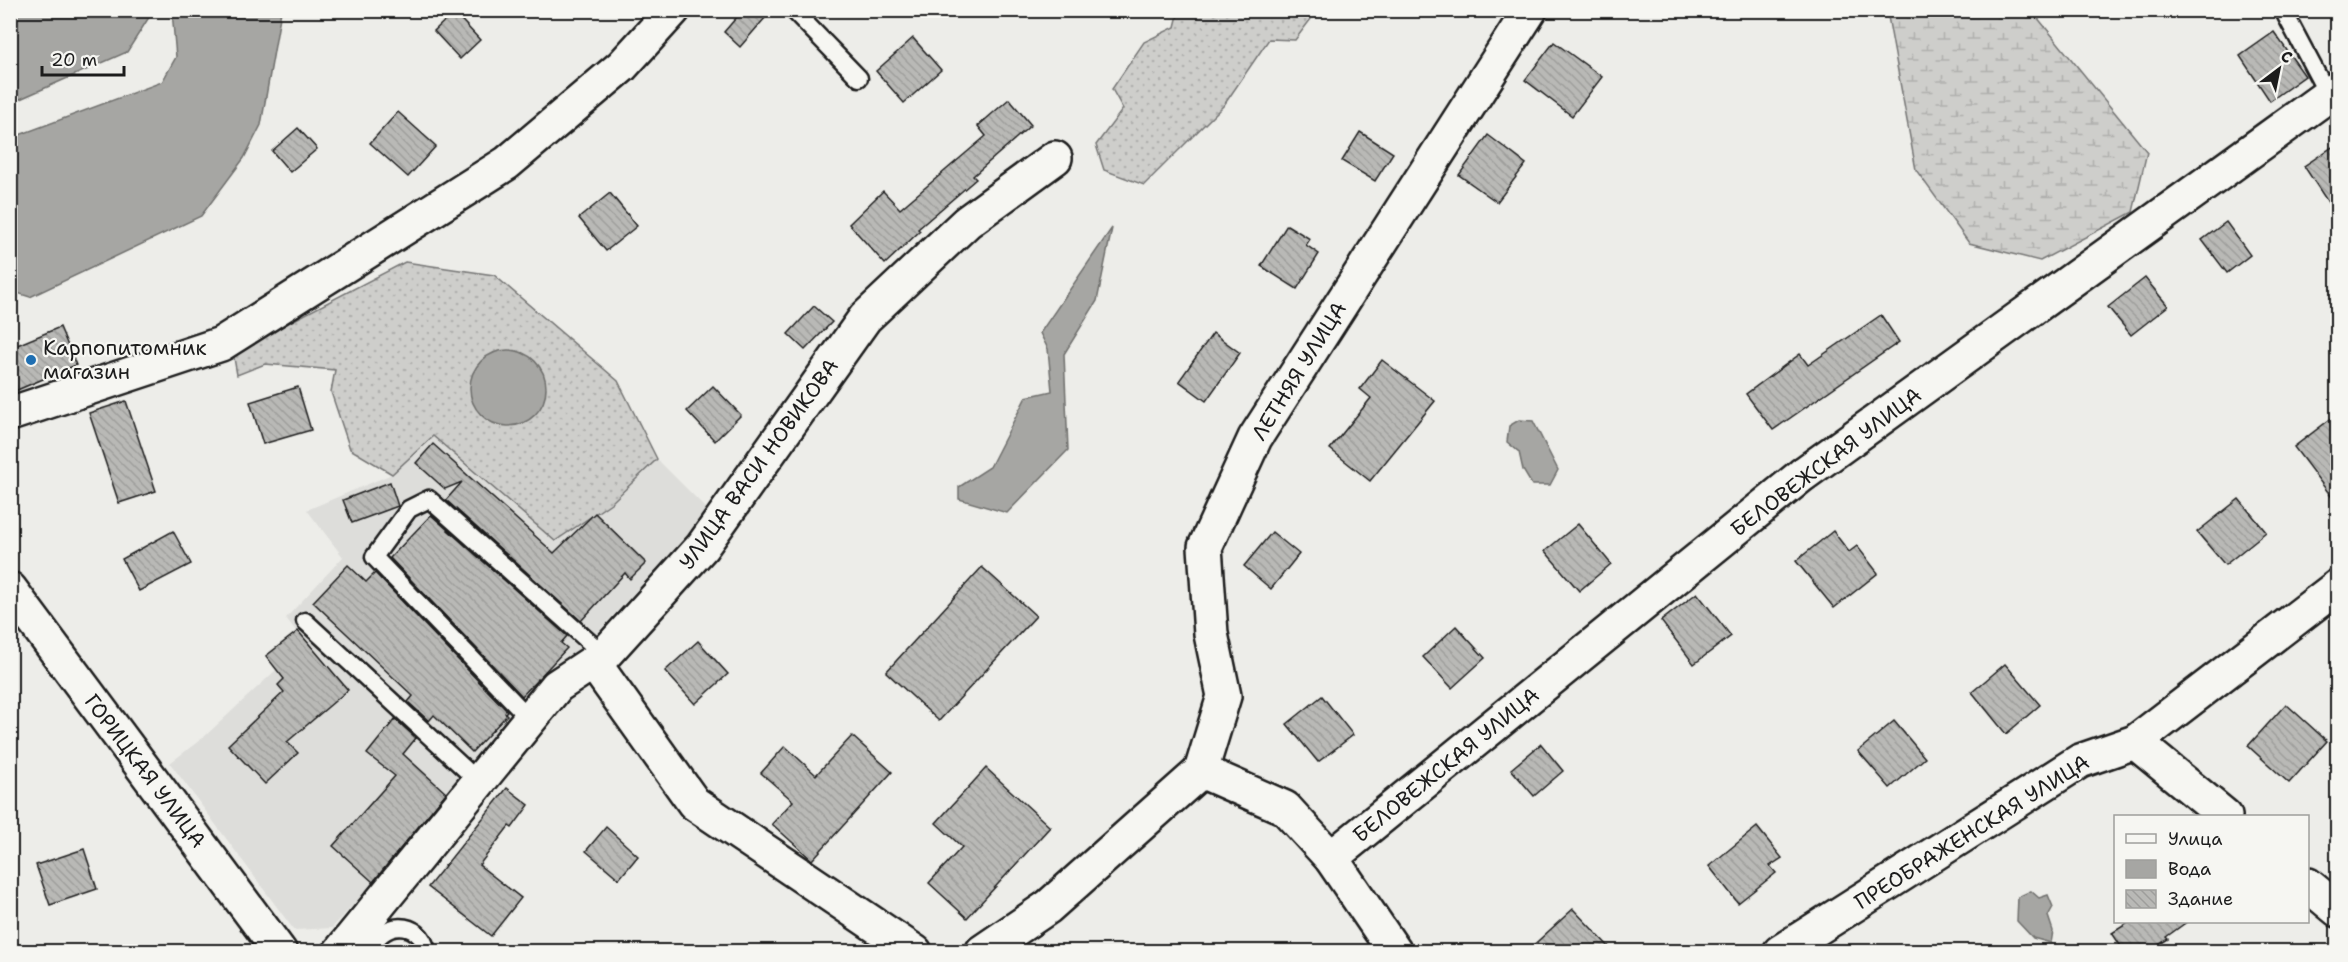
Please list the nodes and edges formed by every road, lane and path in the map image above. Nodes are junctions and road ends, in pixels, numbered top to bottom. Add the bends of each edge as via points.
1 (673, 10) edge
2 (793, 10) edge
3 (1530, 10) edge
4 (2283, 10) edge
5 (859, 78) dead end
6 (2333, 91) edge
7 (1055, 158) dead end
8 (10, 414) edge
9 (2337, 586) edge
10 (14, 602) edge
11 (305, 621) dead end
12 (599, 659) junction
13 (530, 719) junction
14 (2136, 742) junction
15 (1200, 771) junction
16 (479, 782) junction
17 (2224, 815) edge
18 (1331, 858) junction
19 (2309, 887) edge
20 (2337, 910) edge
21 (369, 938) edge
22 (280, 951) edge
23 (340, 951) edge
24 (427, 951) edge
25 (915, 951) edge
26 (982, 951) edge
27 (1395, 951) edge
28 (1780, 951) edge

1 - 8 street via 622,66 507,163 221,344
2 - 5 lane
3 - 15 street, ЛЕТНЯЯ УЛИЦА via 1255,438 1205,548 1210,634 1224,696
4 - 6 lane
6 - 18 street, БЕЛОВЕЖСКАЯ УЛИЦА via 1802,476
7 - 12 street, УЛИЦА ВАСИ НОВИКОВА via 967,222 865,318 702,547
9 - 14 street, ПРЕОБРАЖЕНСКАЯ УЛИЦА
10 - 22 street, ГОРИЦКАЯ УЛИЦА
11 - 16 lane
12 - 13 street, УЛИЦА ВАСИ НОВИКОВА via 557,686
12 - 13 lane via 429,500 409,509 374,557
12 - 25 street via 694,802
13 - 16 street, УЛИЦА ВАСИ НОВИКОВА
14 - 17 street
14 - 28 street, ПРЕОБРАЖЕНСКАЯ УЛИЦА via 2080,761
15 - 18 street via 1285,808
15 - 26 street via 1048,907
16 - 21 street, УЛИЦА ВАСИ НОВИКОВА
18 - 27 street
19 - 20 street
21 - 23 street, УЛИЦА ВАСИ НОВИКОВА
21 - 24 lane via 387,929 405,928 422,938

